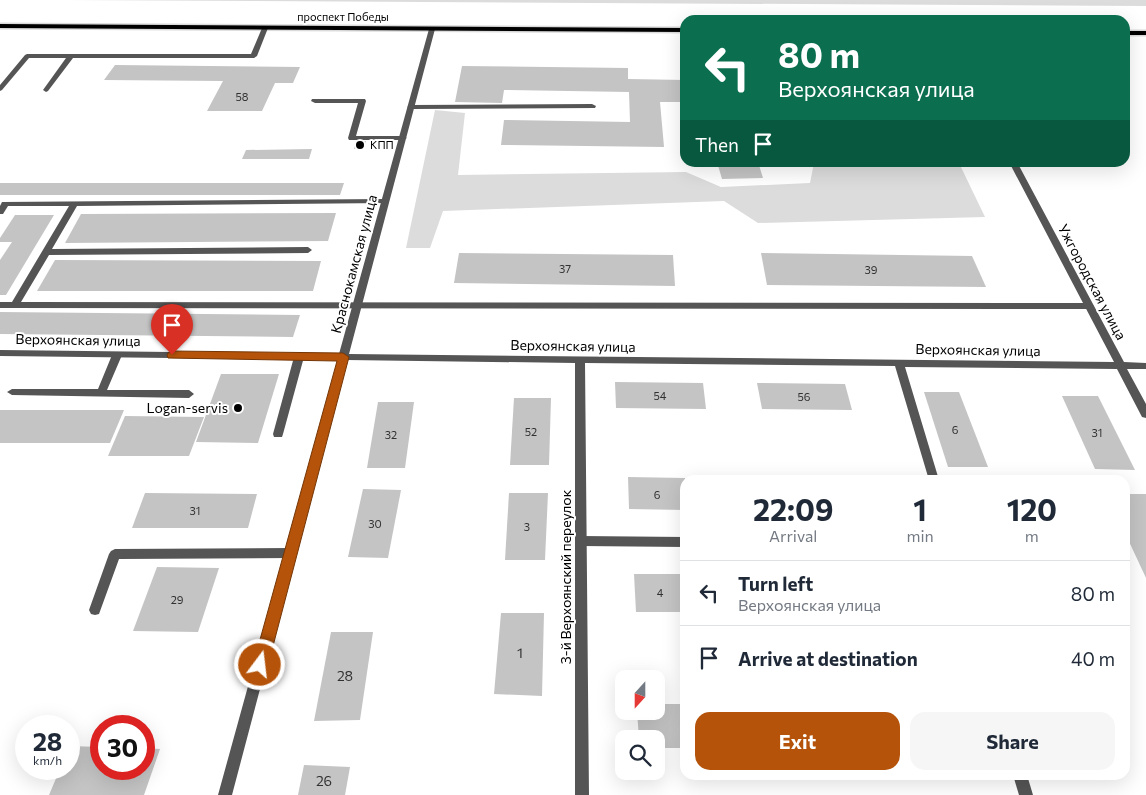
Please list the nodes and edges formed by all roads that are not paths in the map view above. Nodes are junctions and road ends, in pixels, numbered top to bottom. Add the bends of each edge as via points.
1 (1, 28) edge
2 (265, 28) junction
3 (432, 29) junction
4 (680, 30) edge
5 (1130, 33) edge
6 (1146, 33) edge
7 (71, 56) junction
8 (0, 88) edge
9 (46, 90) dead end
10 (315, 102) dead end
11 (592, 106) dead end
12 (411, 107) junction
13 (402, 138) junction
14 (1016, 167) edge
15 (385, 201) junction
16 (2, 204) edge
17 (74, 204) junction
18 (0, 212) edge
19 (308, 250) dead end
20 (47, 252) junction
21 (357, 304) junction
22 (0, 305) edge
23 (15, 305) junction
24 (1089, 306) junction
25 (0, 353) edge
26 (118, 354) junction
27 (299, 357) junction
28 (343, 357) junction
29 (580, 360) junction
30 (899, 363) junction
31 (1120, 366) junction
32 (1146, 366) edge
33 (12, 392) dead end
34 (101, 393) junction
35 (189, 394) dead end
36 (1146, 414) edge
37 (278, 434) dead end
38 (933, 475) edge
39 (581, 541) junction
40 (680, 542) edge
41 (290, 553) junction
42 (94, 610) dead end
43 (1022, 780) edge
44 (225, 795) edge
45 (582, 795) edge
46 (1026, 795) edge

1 - 2 main road, проспект Победы
2 - 3 main road, проспект Победы
2 - 7 street via 254,56
3 - 4 main road, проспект Победы
3 - 12 street, Краснокамская улица
5 - 6 main road
7 - 8 street via 27,56
7 - 9 street
10 - 13 street via 362,101 352,138
11 - 12 street
12 - 13 street, Краснокамская улица
13 - 15 street, Краснокамская улица
14 - 24 street, Ужгородская улица
15 - 17 street
15 - 21 street, Краснокамская улица
16 - 17 street
16 - 18 street
17 - 20 street
19 - 20 street
20 - 23 street
21 - 23 street
21 - 24 street
21 - 28 street, Краснокамская улица
22 - 23 street
24 - 31 street, Ужгородская улица
25 - 26 street, Верхоянская улица
26 - 27 street, Верхоянская улица
26 - 34 street
27 - 28 street, Верхоянская улица
27 - 37 street
28 - 29 street, Верхоянская улица
28 - 41 street, Краснокамская улица
29 - 30 street, Верхоянская улица
29 - 39 street, 3-й Верхоянский переулок
30 - 31 street, Верхоянская улица
30 - 38 street
31 - 32 street, Верхоянская улица
31 - 36 street, Ужгородская улица
33 - 34 street
34 - 35 street
39 - 40 street
39 - 45 street, 3-й Верхоянский переулок
41 - 42 street via 115,554
41 - 44 street, Краснокамская улица
43 - 46 street

